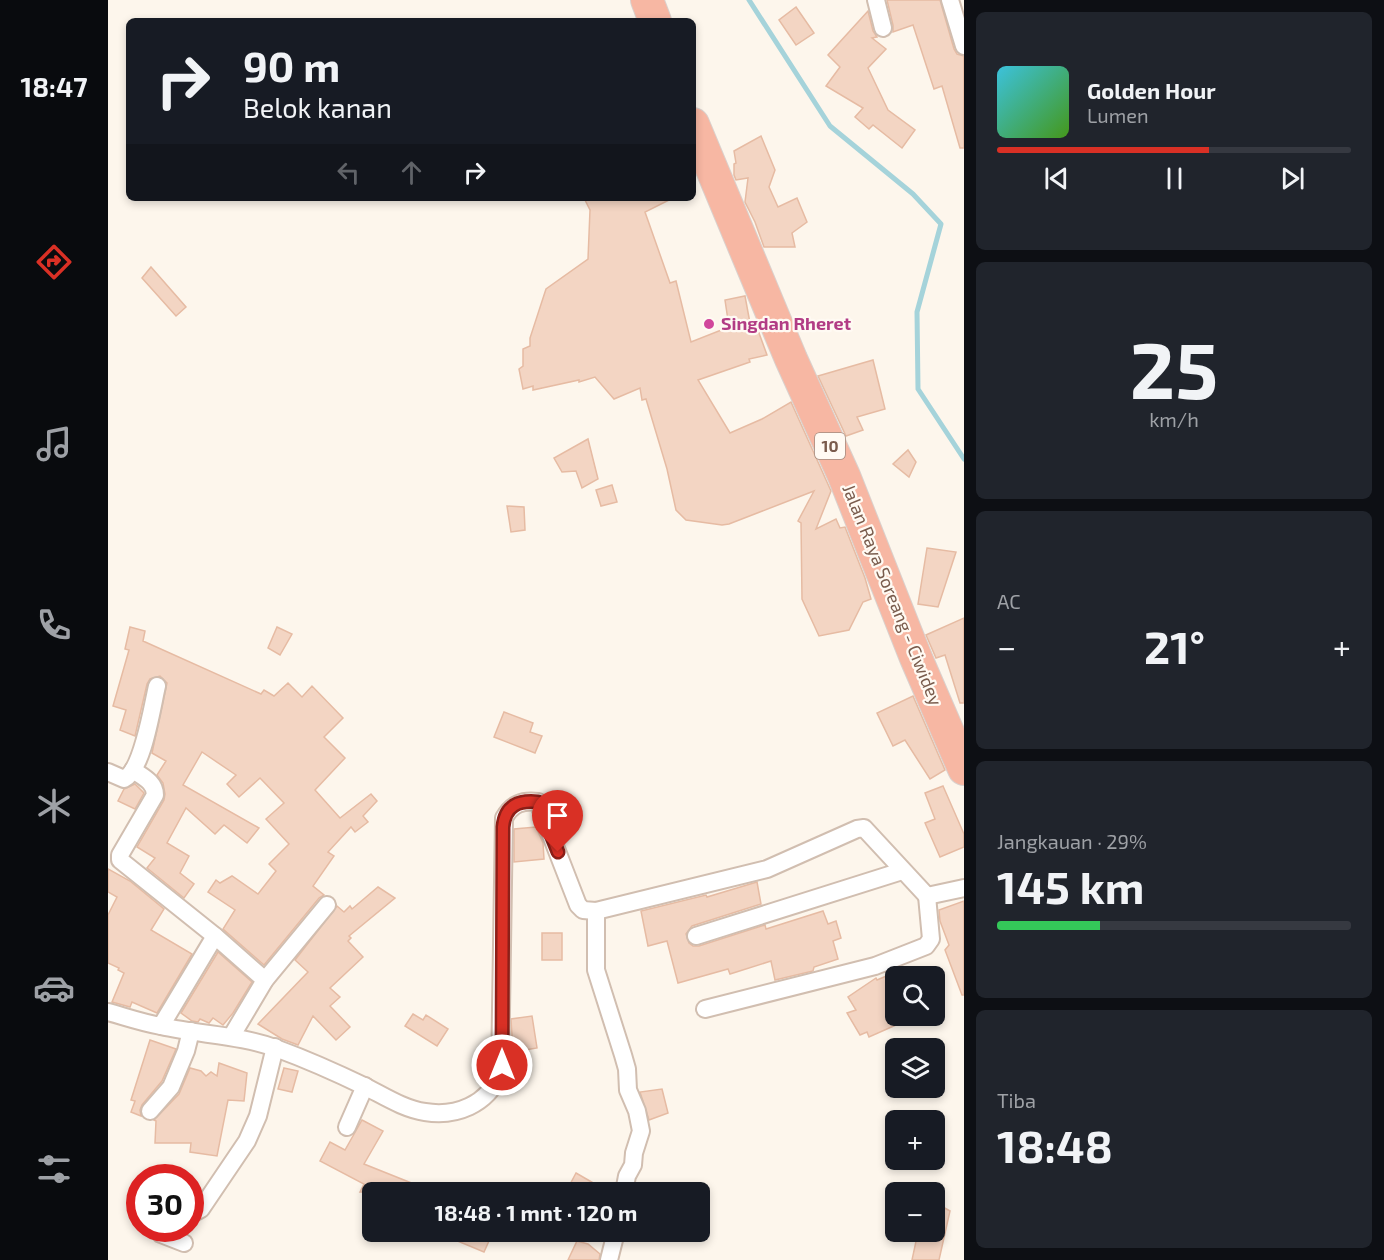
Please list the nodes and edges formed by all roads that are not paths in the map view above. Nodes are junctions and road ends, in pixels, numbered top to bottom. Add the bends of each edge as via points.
1 (647, 0) edge
2 (876, 0) edge
3 (950, 0) edge
4 (654, 18) edge
5 (883, 28) dead end
6 (964, 46) edge
7 (696, 131) edge
8 (157, 686) dead end
9 (964, 769) edge
10 (133, 770) junction
11 (108, 772) edge
12 (902, 871) junction
13 (964, 888) edge
14 (927, 896) junction
15 (327, 905) dead end
16 (596, 911) junction
17 (215, 936) junction
18 (696, 936) dead end
19 (265, 980) junction
20 (705, 1009) dead end
21 (108, 1012) edge
22 (161, 1026) junction
23 (191, 1031) junction
24 (231, 1037) junction
25 (275, 1047) junction
26 (365, 1086) junction
27 (150, 1112) dead end
28 (347, 1127) dead end
29 (626, 1182) edge
30 (204, 1205) edge
31 (614, 1242) edge
32 (609, 1260) edge

1 - 4 highway
2 - 5 street
3 - 6 street
7 - 9 highway, Jalan Raya Soreang - Ciwidey / 10
8 - 10 street
10 - 11 street via 124,779
10 - 17 street via 150,782 155,795 120,860
12 - 14 street
12 - 16 street via 864,828 767,869
12 - 18 street
13 - 14 street
14 - 20 street via 932,939 926,946 875,966
15 - 19 street
16 - 26 street via 583,910 578,905 538,802 521,801 504,818 502,1065 496,1084 487,1096 467,1109 449,1113 424,1112
16 - 29 street via 596,970 623,1055 628,1090 641,1131
17 - 19 street
17 - 22 street
19 - 24 street
21 - 22 street
22 - 23 street
23 - 24 street
23 - 27 street via 171,1087
24 - 25 street
25 - 26 street
25 - 30 street via 258,1116 247,1141
26 - 28 street
31 - 32 street

